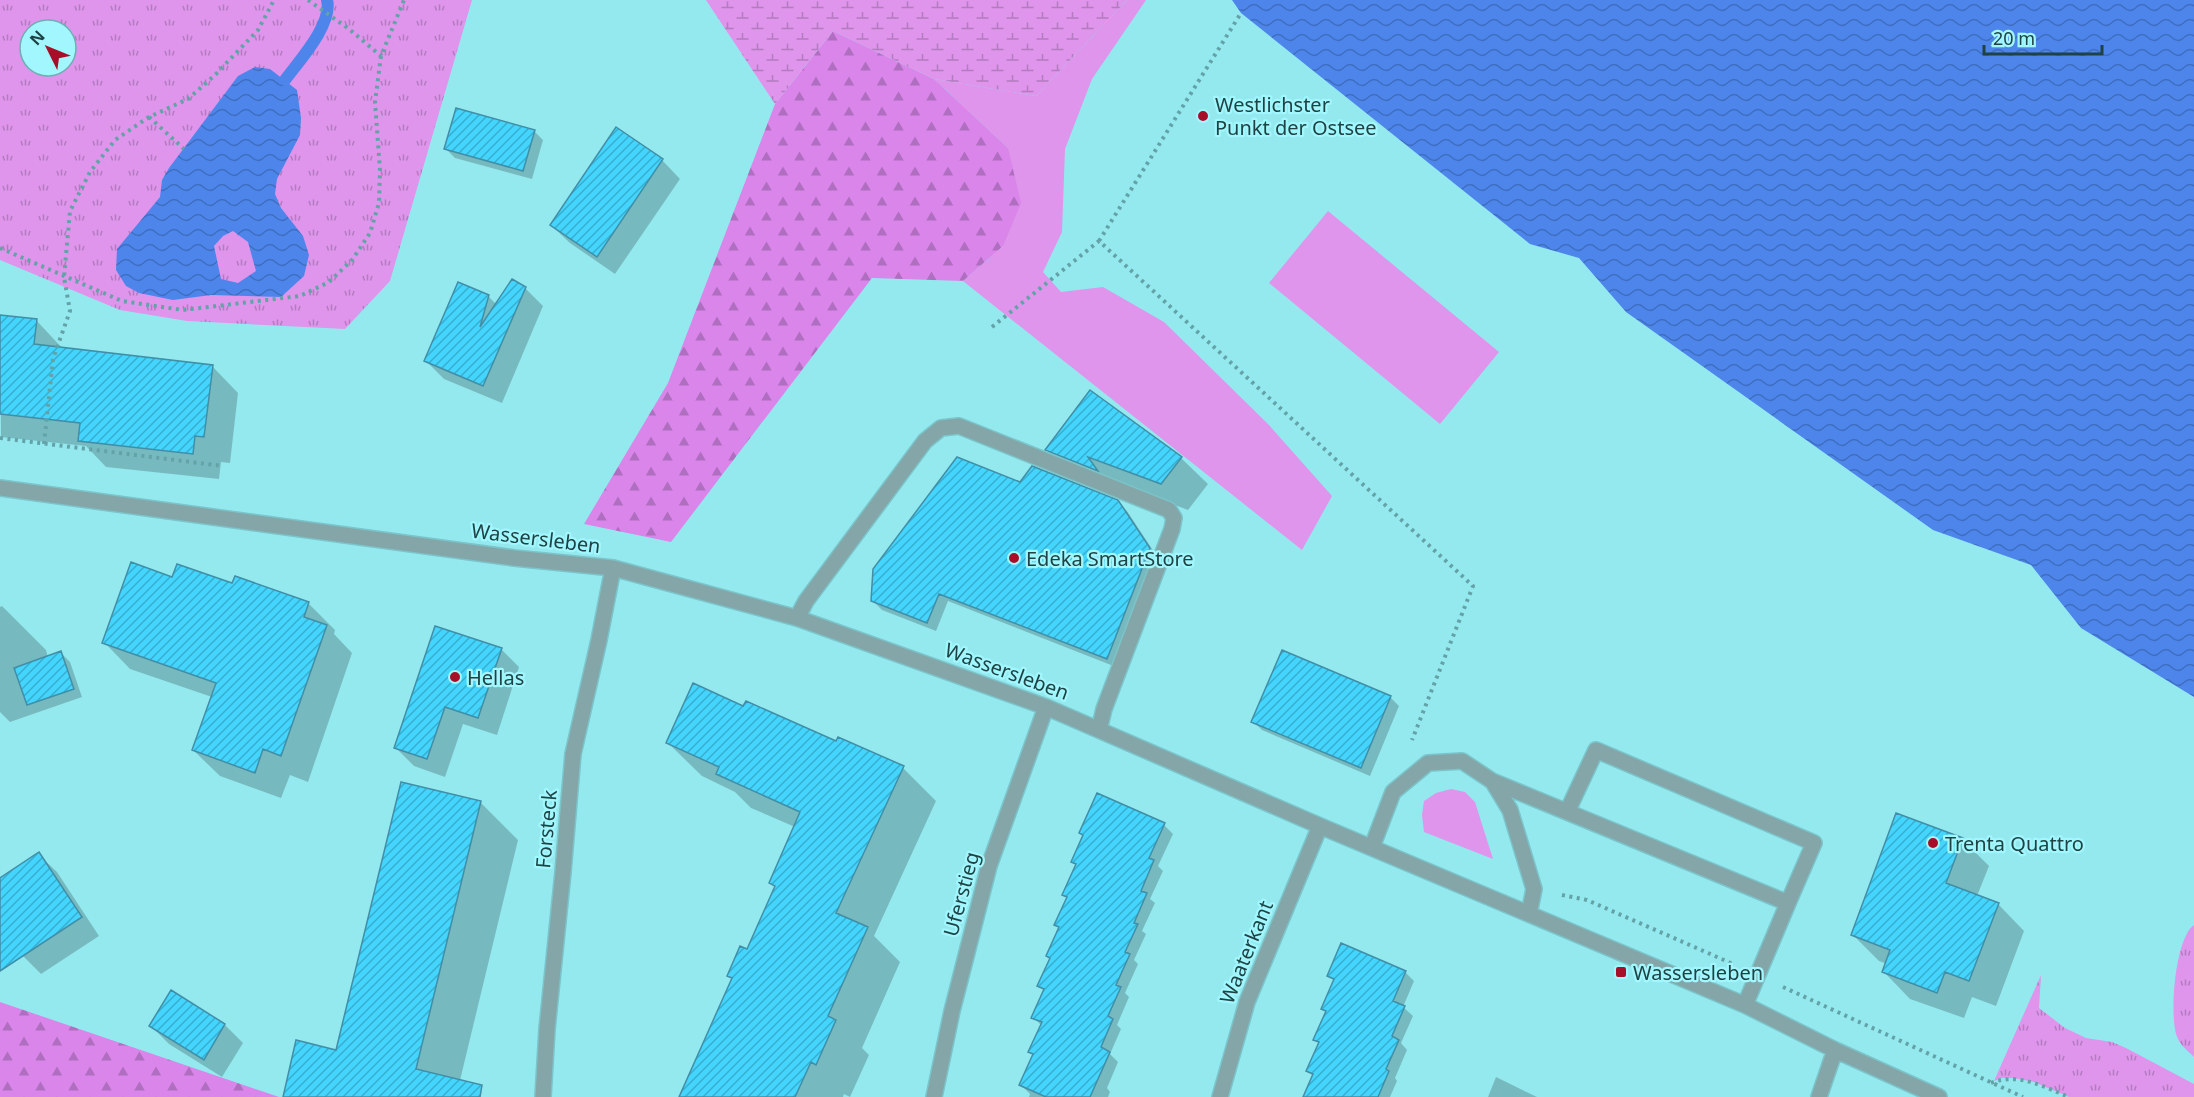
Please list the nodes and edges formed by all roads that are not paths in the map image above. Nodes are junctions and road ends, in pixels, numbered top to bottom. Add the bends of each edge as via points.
1 (0, 488) edge
2 (613, 567) junction
3 (797, 618) junction
4 (1046, 707) junction
5 (1099, 730) junction
6 (1492, 782) junction
7 (1567, 812) junction
8 (1320, 826) junction
9 (1372, 847) junction
10 (1788, 903) junction
11 (1529, 914) junction
12 (1745, 1005) junction
13 (1835, 1050) junction
14 (543, 1097) edge
15 (934, 1097) edge
16 (1220, 1097) edge
17 (1819, 1097) edge
18 (1940, 1097) edge

1 - 2 street, Wassersleben via 514,558
2 - 3 street, Wassersleben
2 - 14 street, Forsteck via 573,754
3 - 4 street, Wassersleben
3 - 5 street via 926,441 941,428 959,426 1169,510 1174,518
4 - 5 street, Wassersleben
4 - 15 street, Uferstieg via 989,866
5 - 8 street, Wassersleben
6 - 7 street
6 - 9 street via 1462,761 1428,763 1393,792
6 - 11 street via 1510,810 1534,889
7 - 10 street
7 - 10 street via 1596,750 1814,843
8 - 9 street, Wassersleben
8 - 16 street, Waaterkant via 1247,1002
9 - 11 street, Wassersleben
10 - 12 street
11 - 12 street, Wassersleben
12 - 13 street, Wassersleben
13 - 17 street
13 - 18 street, Wassersleben

